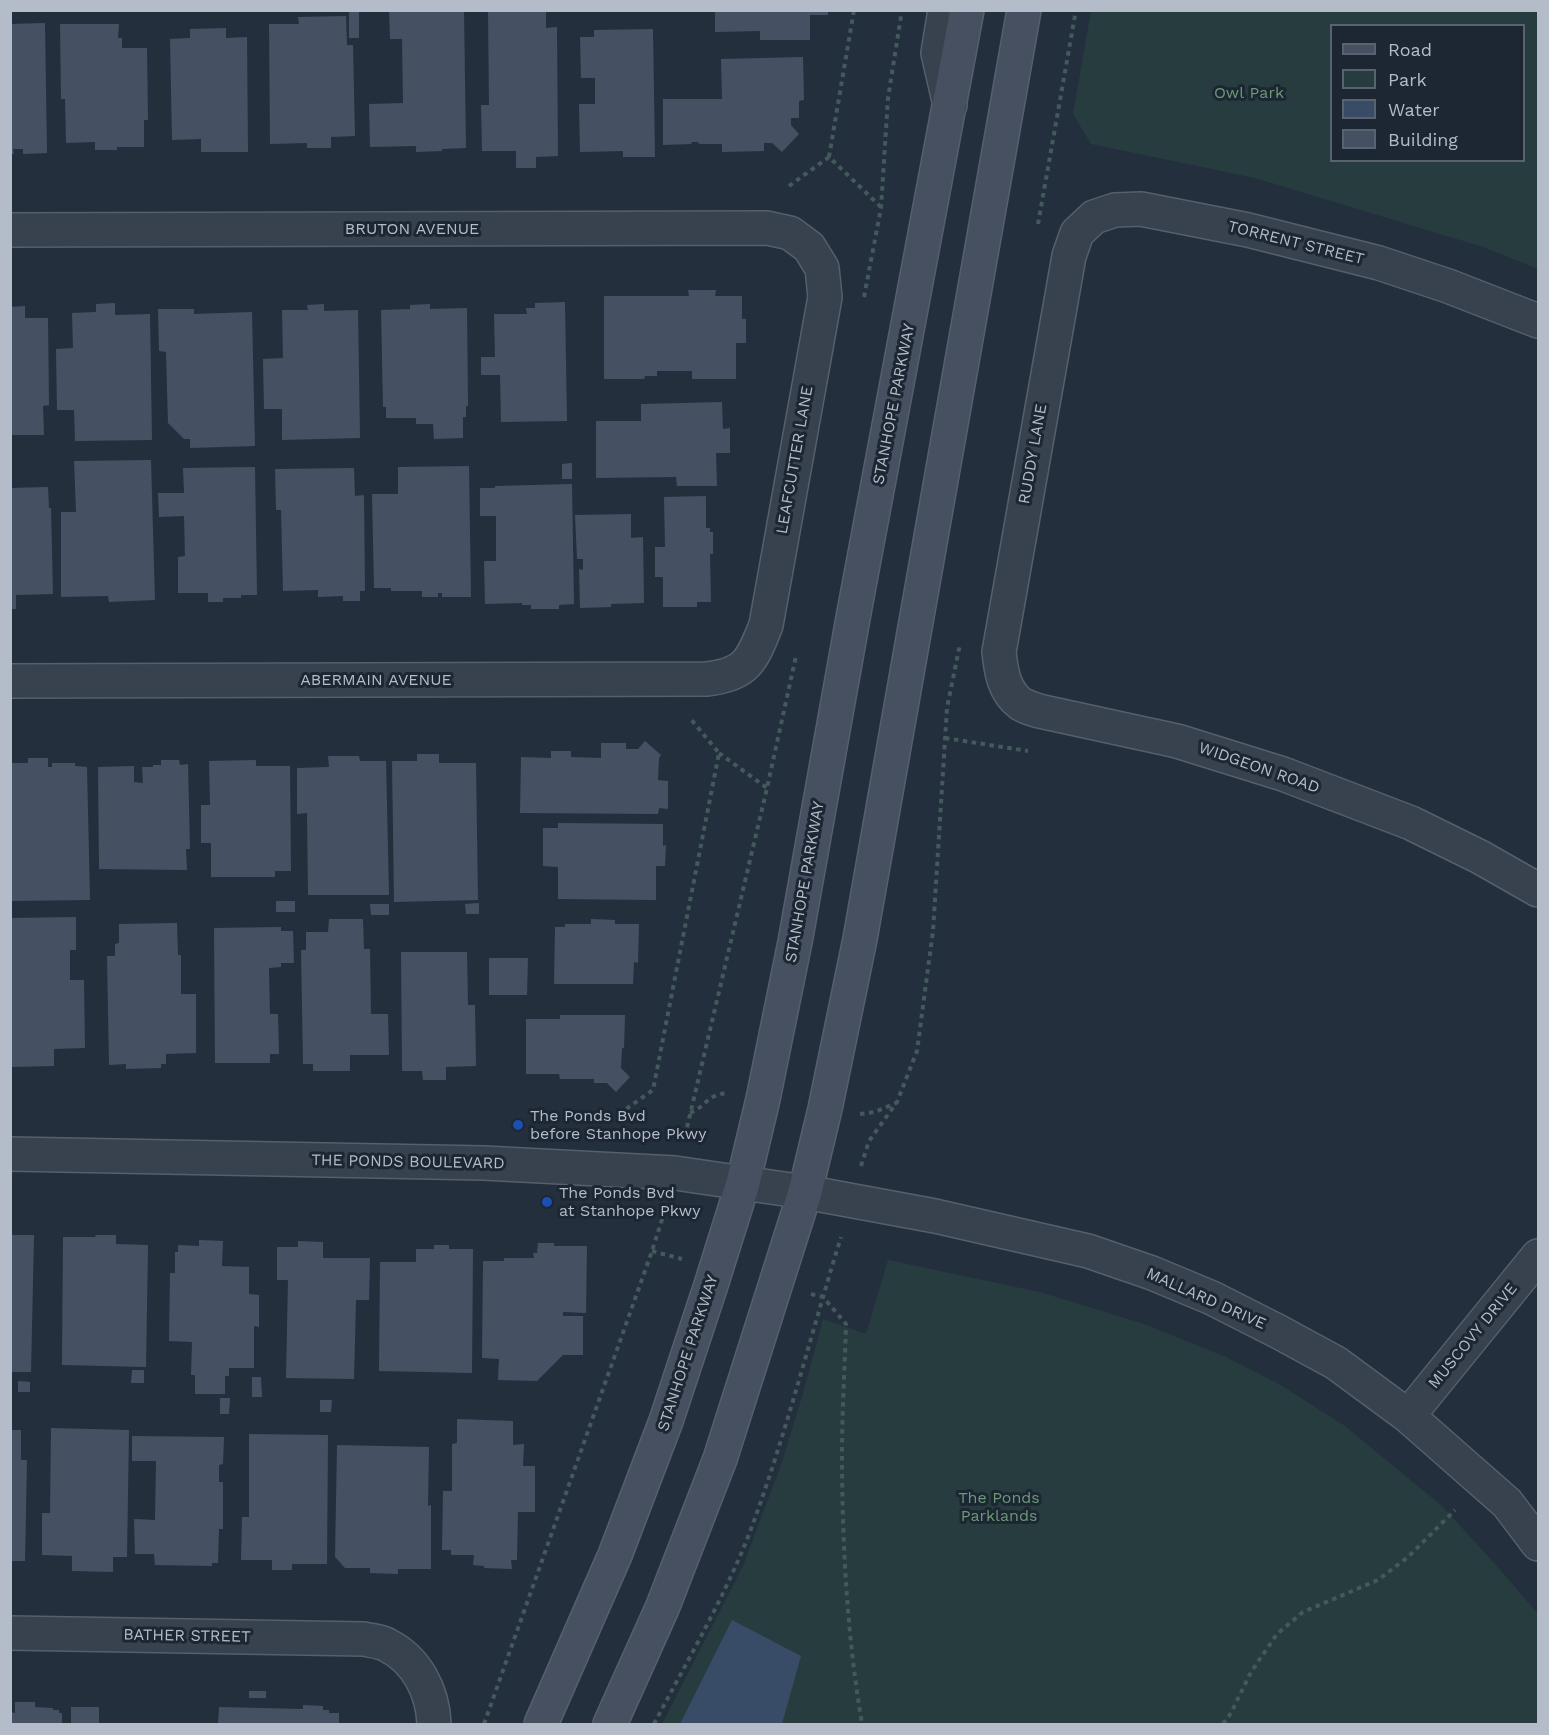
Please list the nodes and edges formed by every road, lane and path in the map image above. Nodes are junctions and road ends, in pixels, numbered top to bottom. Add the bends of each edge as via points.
1 (854, 10) edge
2 (945, 10) edge
3 (967, 10) edge
4 (1024, 10) edge
5 (950, 105) junction
6 (829, 157) junction
7 (789, 186) dead end
8 (881, 208) dead end
9 (10, 230) edge
10 (809, 247) joint
11 (1069, 256) joint
12 (1539, 321) edge
13 (999, 652) joint
14 (741, 670) joint
15 (10, 681) edge
16 (689, 717) dead end
17 (945, 738) dead end
18 (1028, 751) dead end
19 (719, 753) junction
20 (767, 788) dead end
21 (1539, 890) edge
22 (732, 1094) dead end
23 (897, 1102) dead end
24 (690, 1113) dead end
25 (619, 1114) dead end
26 (861, 1114) dead end
27 (10, 1154) edge
28 (743, 1183) junction
29 (805, 1192) junction
30 (658, 1233) dead end
31 (838, 1246) dead end
32 (652, 1251) junction
33 (668, 1255) dead end
34 (1539, 1256) edge
35 (823, 1297) junction
36 (1408, 1416) junction
37 (1455, 1510) dead end
38 (1539, 1544) edge
39 (10, 1632) edge
40 (434, 1725) edge
41 (484, 1725) edge
42 (541, 1725) edge
43 (610, 1725) edge
44 (654, 1725) edge
45 (862, 1725) edge
46 (1223, 1725) edge

1 - 6 path
2 - 5 street via 938,52
3 - 5 main road, STANHOPE PARKWAY
4 - 29 main road via 860,939
5 - 28 main road, STANHOPE PARKWAY via 795,942 764,1100
6 - 7 path
6 - 8 path
9 - 10 street, BRUTON AVENUE via 766,228 790,233
10 - 14 street, LEAFCUTTER LANE via 822,268 825,297 766,625 756,652
11 - 12 street, TORRENT STREET via 1077,233 1094,217 1115,210 1141,209 1379,263
11 - 13 street, RUDDY LANE
13 - 21 street, WIDGEON ROAD via 1008,689 1020,703 1038,711 1177,741 1283,774 1411,823
14 - 15 street, ABERMAIN AVENUE via 706,679
16 - 19 path
17 - 18 path
19 - 20 path
19 - 25 path via 653,1090
22 - 24 path via 715,1095
23 - 26 path
27 - 28 street, THE PONDS BOULEVARD via 495,1164 675,1173
28 - 29 street, THE PONDS BOULEVARD
28 - 42 main road, STANHOPE PARKWAY via 666,1421 615,1555
29 - 36 street, MALLARD DRIVE via 935,1216 1088,1251 1152,1273 1212,1298 1336,1363
29 - 43 main road via 720,1459 663,1606
30 - 32 path
31 - 35 path
32 - 33 path
32 - 41 path
34 - 36 street, MUSCOVY DRIVE
35 - 44 path via 784,1433 748,1537
35 - 45 path via 846,1324 843,1526 854,1679
36 - 38 street, MALLARD DRIVE via 1507,1503
37 - 46 path via 1408,1557 1378,1580 1303,1612 1278,1634 1251,1672
39 - 40 street, BATHER STREET via 364,1639 401,1653 419,1673 434,1708

